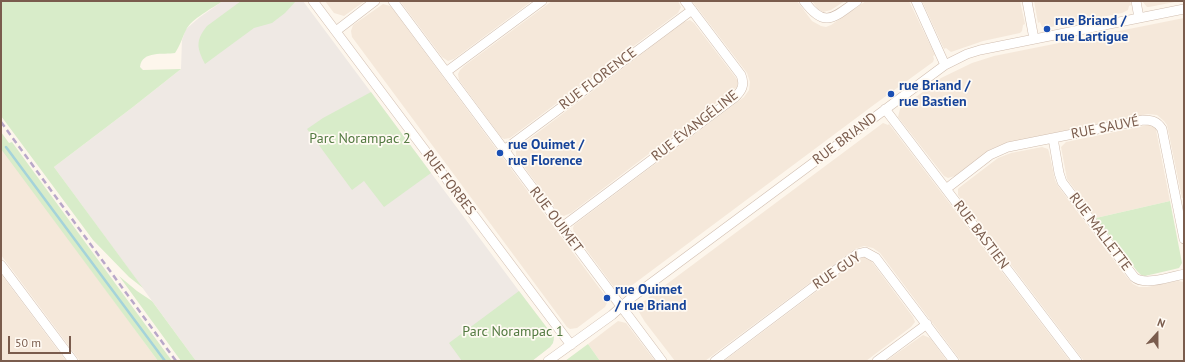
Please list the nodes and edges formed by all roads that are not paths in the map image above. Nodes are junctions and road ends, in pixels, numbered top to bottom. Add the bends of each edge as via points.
1 (313, 1) edge
2 (375, 1) edge
3 (393, 1) edge
4 (542, 1) edge
5 (685, 1) edge
6 (804, 1) edge
7 (856, 1) edge
8 (916, 1) edge
9 (1027, 1) edge
10 (1136, 1) edge
11 (1184, 9) edge
12 (692, 10) junction
13 (1139, 18) junction
14 (336, 31) junction
15 (1034, 39) junction
16 (945, 65) junction
17 (446, 72) junction
18 (885, 109) junction
19 (1053, 138) junction
20 (504, 150) junction
21 (946, 189) junction
22 (562, 227) junction
23 (1184, 239) edge
24 (1, 265) edge
25 (1184, 274) edge
26 (622, 307) junction
27 (927, 324) junction
28 (571, 345) junction
29 (73, 361) edge
30 (548, 361) edge
31 (662, 361) edge
32 (715, 361) edge
33 (877, 361) edge
34 (954, 361) edge
35 (1077, 361) edge

1 - 14 street, RUE FORBES
2 - 14 street
3 - 17 street, RUE OUIMET
4 - 17 street
5 - 12 street, RUE ÉVANGÉLINE
6 - 7 street via 814,14 826,19
8 - 16 street
9 - 15 street
10 - 13 street
11 - 13 street, RUE BRIAND
12 - 20 street, RUE FLORENCE
12 - 22 street, RUE ÉVANGÉLINE via 741,75 741,91
13 - 15 street, RUE BRIAND
14 - 28 street, RUE FORBES
15 - 16 street, RUE BRIAND via 980,50
16 - 18 street, RUE BRIAND
17 - 20 street, RUE OUIMET
18 - 21 street, RUE BASTIEN
18 - 26 street, RUE BRIAND
19 - 21 street, RUE SAUVÉ via 1001,150
19 - 23 street, RUE SAUVÉ via 1143,120 1157,123 1162,129
19 - 25 street, RUE MALLETTE via 1062,182 1134,277 1140,281 1149,281
20 - 22 street, RUE OUIMET
21 - 35 street, RUE BASTIEN
22 - 26 street, RUE OUIMET
24 - 29 street
26 - 28 street, RUE BRIAND
26 - 31 street, RUE OUIMET
27 - 32 street, RUE GUY via 876,258 869,253 860,252
27 - 33 street
27 - 34 street, RUE GUY
28 - 30 street, RUE BRIAND

